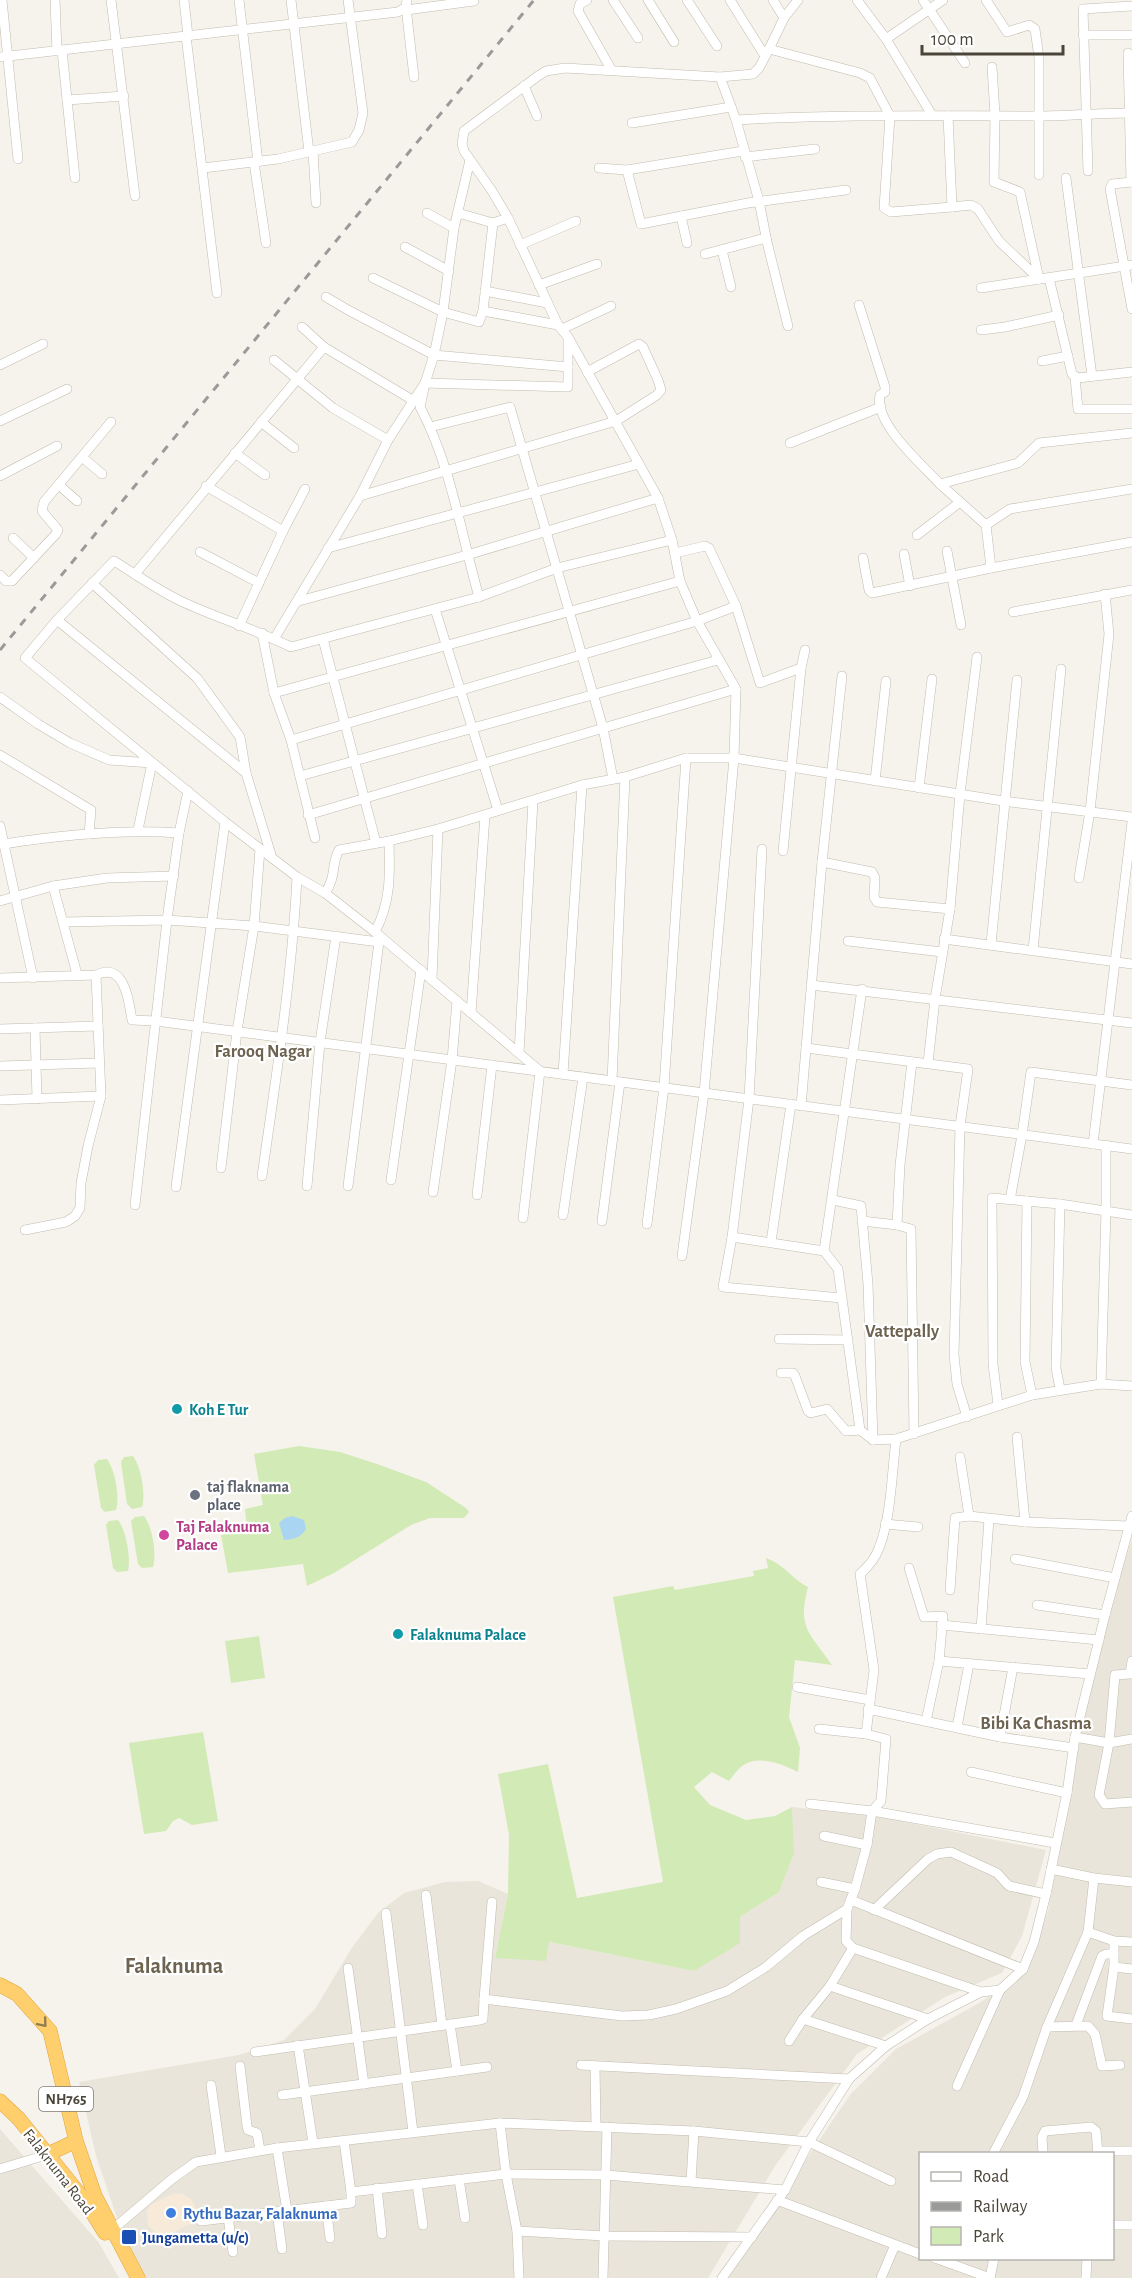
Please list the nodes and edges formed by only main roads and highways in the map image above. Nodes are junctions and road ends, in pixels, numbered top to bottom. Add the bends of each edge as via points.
1 (0, 1985) edge
2 (0, 2101) edge
3 (76, 2141) junction
4 (45, 2155) junction
5 (128, 2278) edge
6 (138, 2278) edge

1 -> 3 highway, Falaknuma Road / NH765 via 16,1994 50,2031
2 - 4 highway, Falaknuma Road / NH765
3 - 4 highway
3 - 6 highway, Falaknuma Road / NH765 via 94,2196
4 - 5 highway, Falaknuma Road / NH765 via 85,2201

